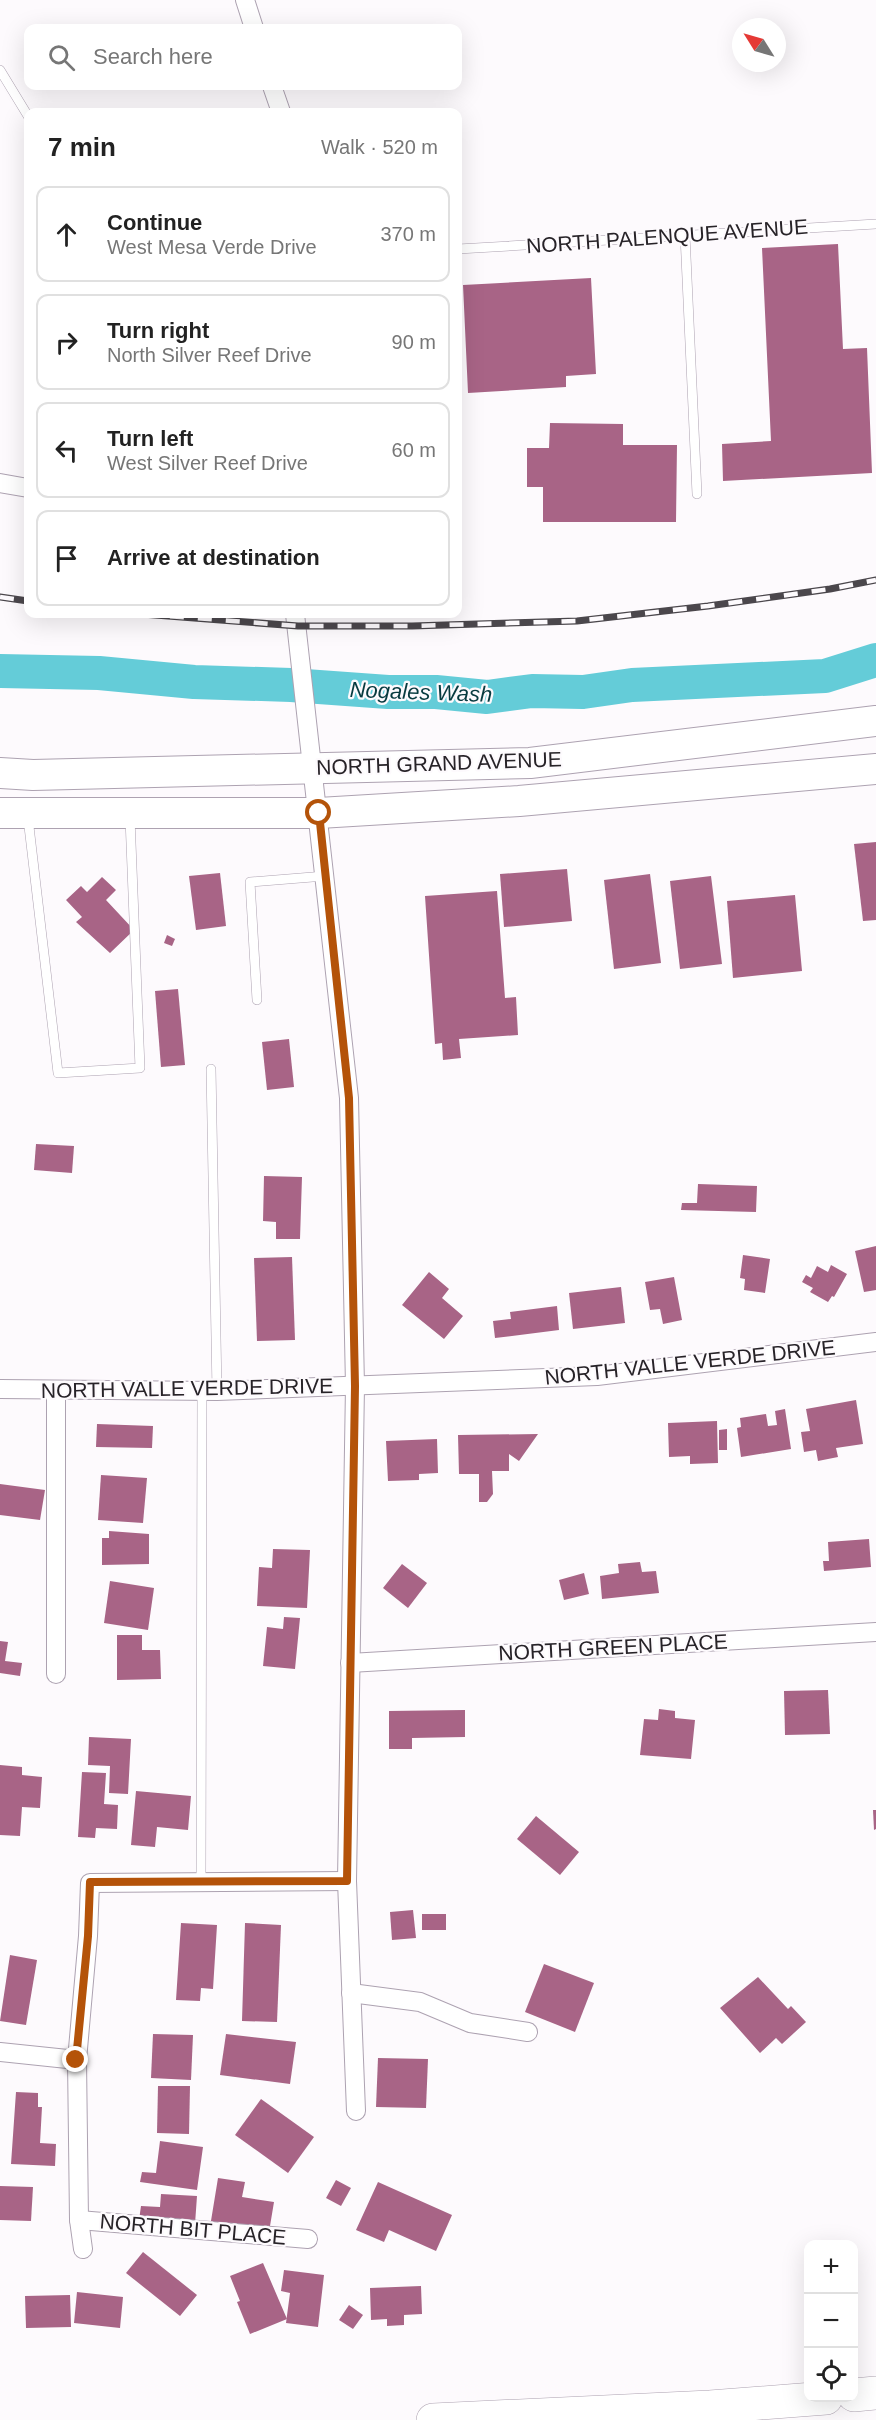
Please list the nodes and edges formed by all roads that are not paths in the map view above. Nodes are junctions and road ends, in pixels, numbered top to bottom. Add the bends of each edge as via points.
1 (245, 0) edge
2 (253, 24) edge
3 (0, 70) edge
4 (273, 90) edge
5 (280, 108) edge
6 (24, 109) edge
7 (876, 224) edge
8 (685, 235) junction
9 (462, 249) edge
10 (0, 483) edge
11 (24, 487) edge
12 (697, 494) dead end
13 (296, 618) edge
14 (876, 721) edge
15 (314, 768) junction
16 (876, 769) edge
17 (0, 773) edge
18 (13, 813) edge
19 (319, 813) junction
20 (130, 814) junction
21 (326, 876) junction
22 (257, 1000) dead end
23 (211, 1069) dead end
24 (876, 1342) edge
25 (355, 1386) junction
26 (0, 1389) edge
27 (56, 1390) junction
28 (210, 1391) junction
29 (876, 1632) edge
30 (350, 1663) junction
31 (56, 1674) dead end
32 (347, 1881) junction
33 (201, 1882) junction
34 (351, 1993) junction
35 (528, 2032) dead end
36 (0, 2052) edge
37 (76, 2060) junction
38 (356, 2110) dead end
39 (79, 2220) junction
40 (308, 2239) dead end
41 (83, 2250) dead end
42 (876, 2393) edge
43 (858, 2395) edge
44 (804, 2399) edge
45 (433, 2420) edge

1 - 2 street
3 - 6 lane
4 - 5 street
7 - 8 lane, NORTH PALENQUE AVENUE
8 - 9 lane, NORTH PALENQUE AVENUE
8 - 12 lane
10 - 11 street
13 - 15 street
14 - 15 main road, NORTH GRAND AVENUE via 530,763
15 - 17 main road, NORTH GRAND AVENUE
15 - 19 street
16 - 19 main road, NORTH GRAND AVENUE via 519,801
18 - 20 main road, NORTH GRAND AVENUE
18 - 20 lane via 58,1073 140,1068
19 - 20 main road, NORTH GRAND AVENUE
19 - 21 street
21 - 22 lane via 250,882
21 - 25 street via 349,1098
23 - 28 lane
24 - 25 street, NORTH VALLE VERDE DRIVE via 597,1376
25 - 28 street, NORTH VALLE VERDE DRIVE
25 - 30 street
26 - 27 street, NORTH VALLE VERDE DRIVE
27 - 28 street, NORTH VALLE VERDE DRIVE
27 - 31 street
28 - 33 lane
29 - 30 street, NORTH GREEN PLACE
30 - 32 street
32 - 33 street
32 - 34 street
33 - 37 street via 90,1882
34 - 35 street via 420,2002 470,2023
34 - 38 street
36 - 37 street
37 - 39 street
39 - 40 street, NORTH BIT PLACE
39 - 41 street
42 - 43 highway
44 - 45 highway

